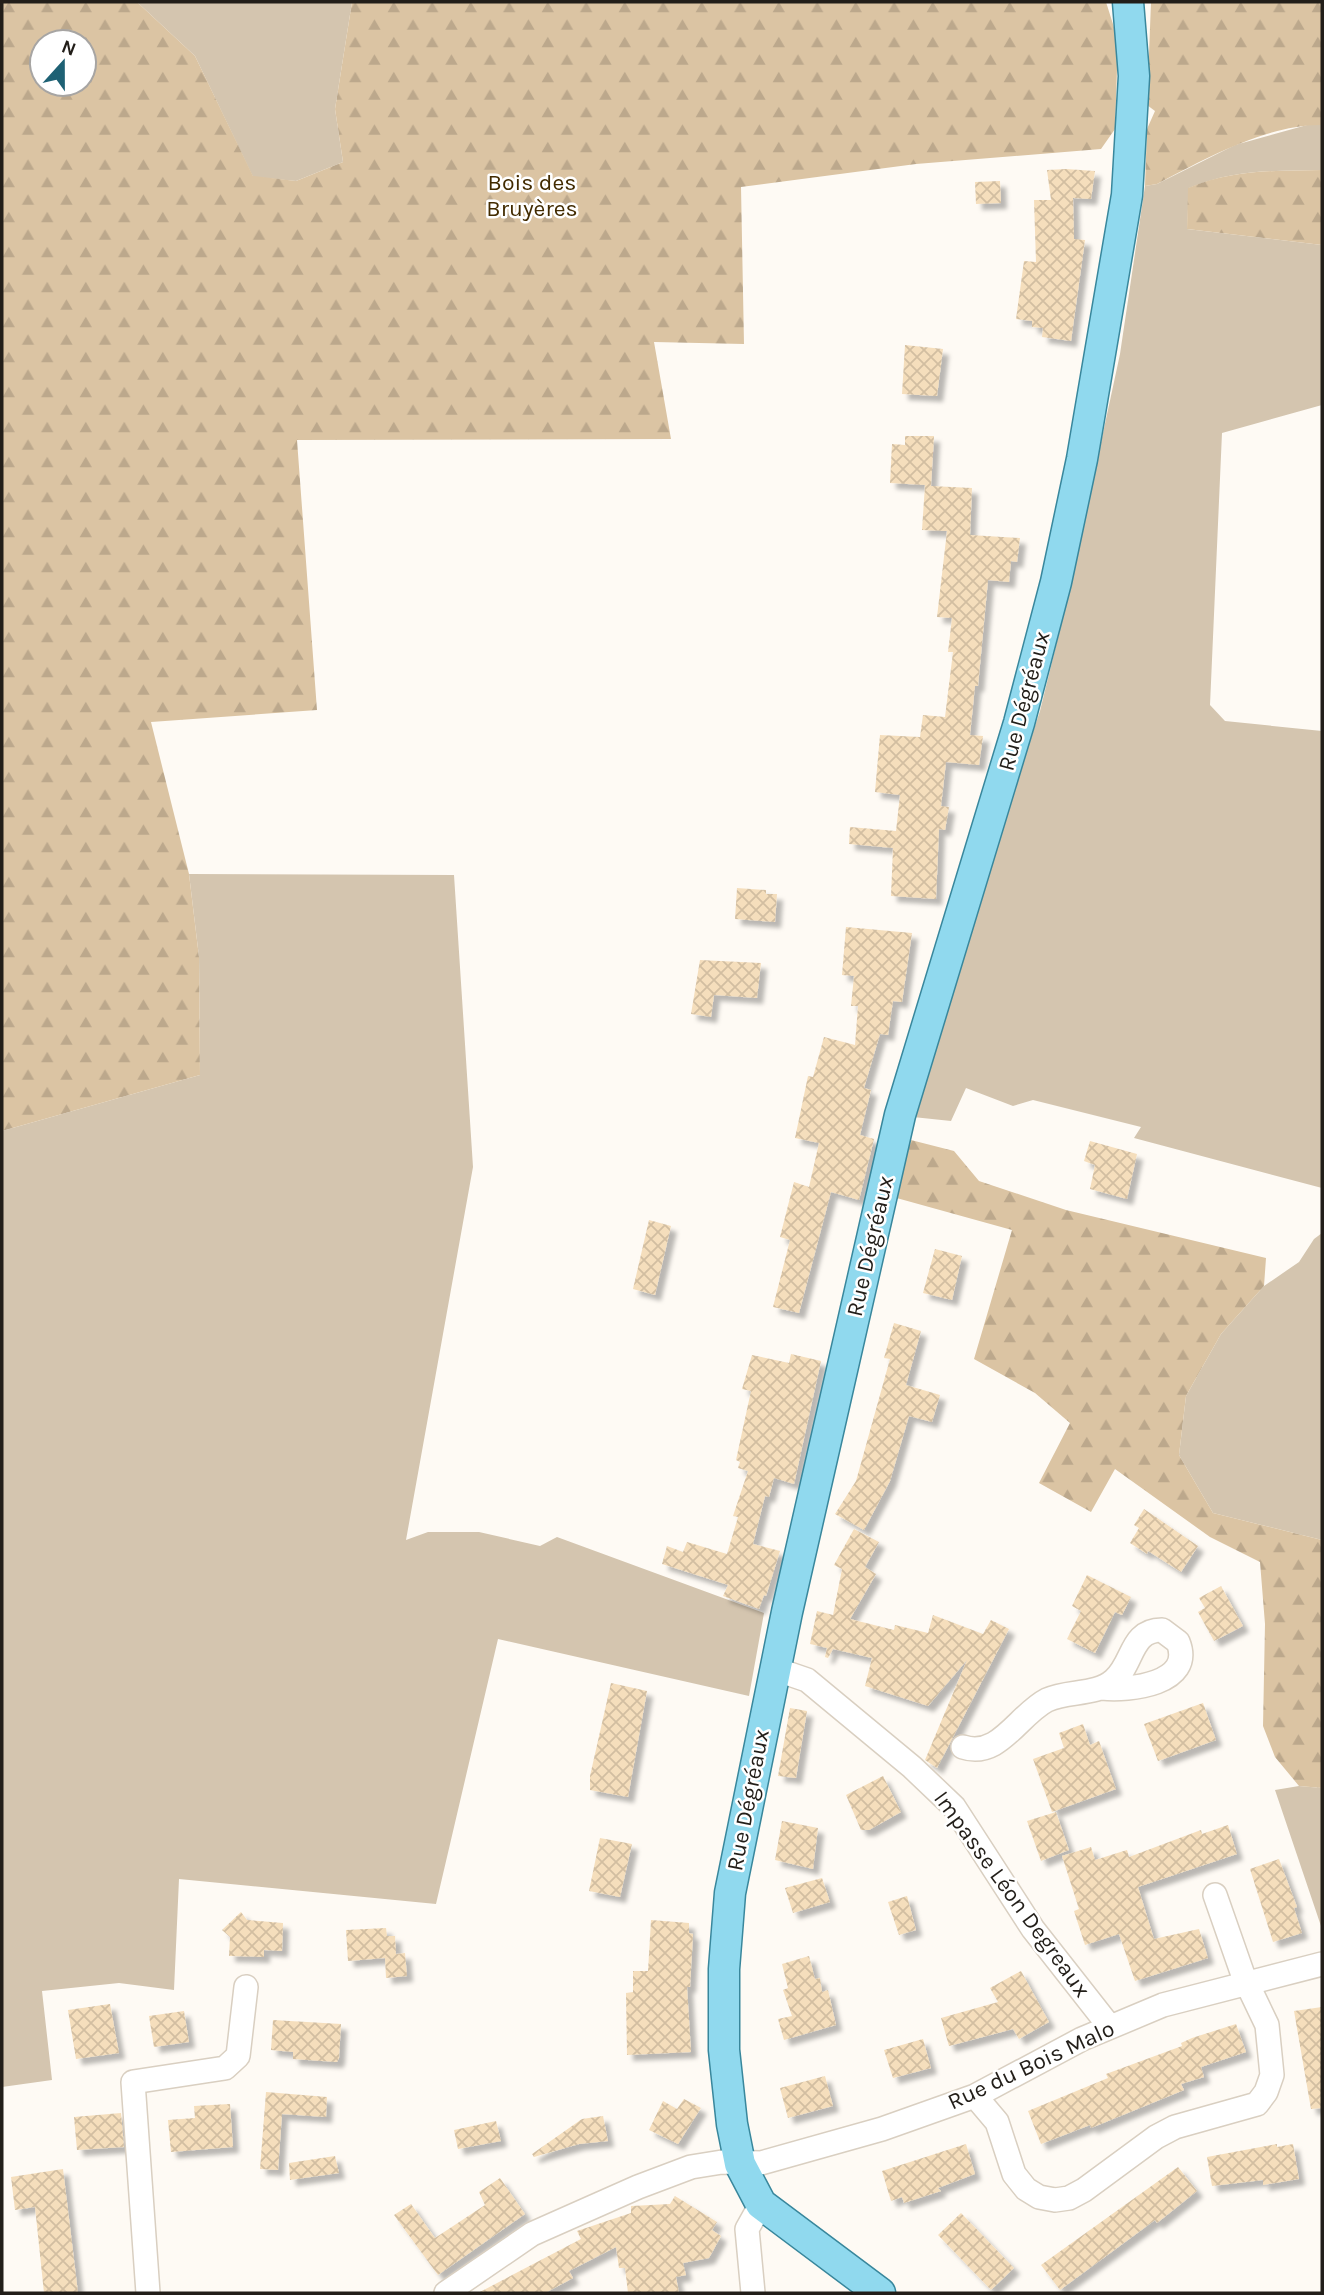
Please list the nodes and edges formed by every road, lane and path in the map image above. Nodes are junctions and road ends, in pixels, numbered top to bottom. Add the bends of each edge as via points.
1 (1128, 2) edge
2 (775, 1669) junction
3 (1102, 1688) dead end
4 (963, 1748) dead end
5 (1215, 1895) dead end
6 (1322, 1964) edge
7 (1247, 1984) junction
8 (246, 1987) dead end
9 (1110, 2027) junction
10 (975, 2096) junction
11 (740, 2164) junction
12 (761, 2204) junction
13 (148, 2293) edge
14 (446, 2293) edge
15 (753, 2293) edge
16 (880, 2293) edge

1 - 2 main road, Rue Dégréaux via 1134,76 1125,213 1056,582 1015,736 900,1115
2 - 9 street, Impasse Léon Degreaux via 807,1680 954,1807 1047,1948
2 - 11 main road, Rue Dégréaux via 736,1858 724,1969 724,2050
3 - 4 street via 1049,1699 989,1749
5 - 7 street
6 - 7 street, Rue du Bois Malo
7 - 9 street, Rue du Bois Malo via 1163,2005
7 - 10 street via 1267,2025 1272,2057 1269,2084 1257,2104 1156,2137 1069,2198 1039,2197 1026,2189 1014,2174 997,2122
8 - 13 street via 238,2056 225,2068 133,2082
9 - 10 street, Rue du Bois Malo
10 - 11 street, Rue du Bois Malo via 852,2138 761,2163
11 - 12 main road, Rue Dégréaux
11 - 14 street, Rue du Bois Malo via 691,2167 578,2211 532,2234
12 - 15 street via 747,2230
12 - 16 main road, Rue Dégréaux

